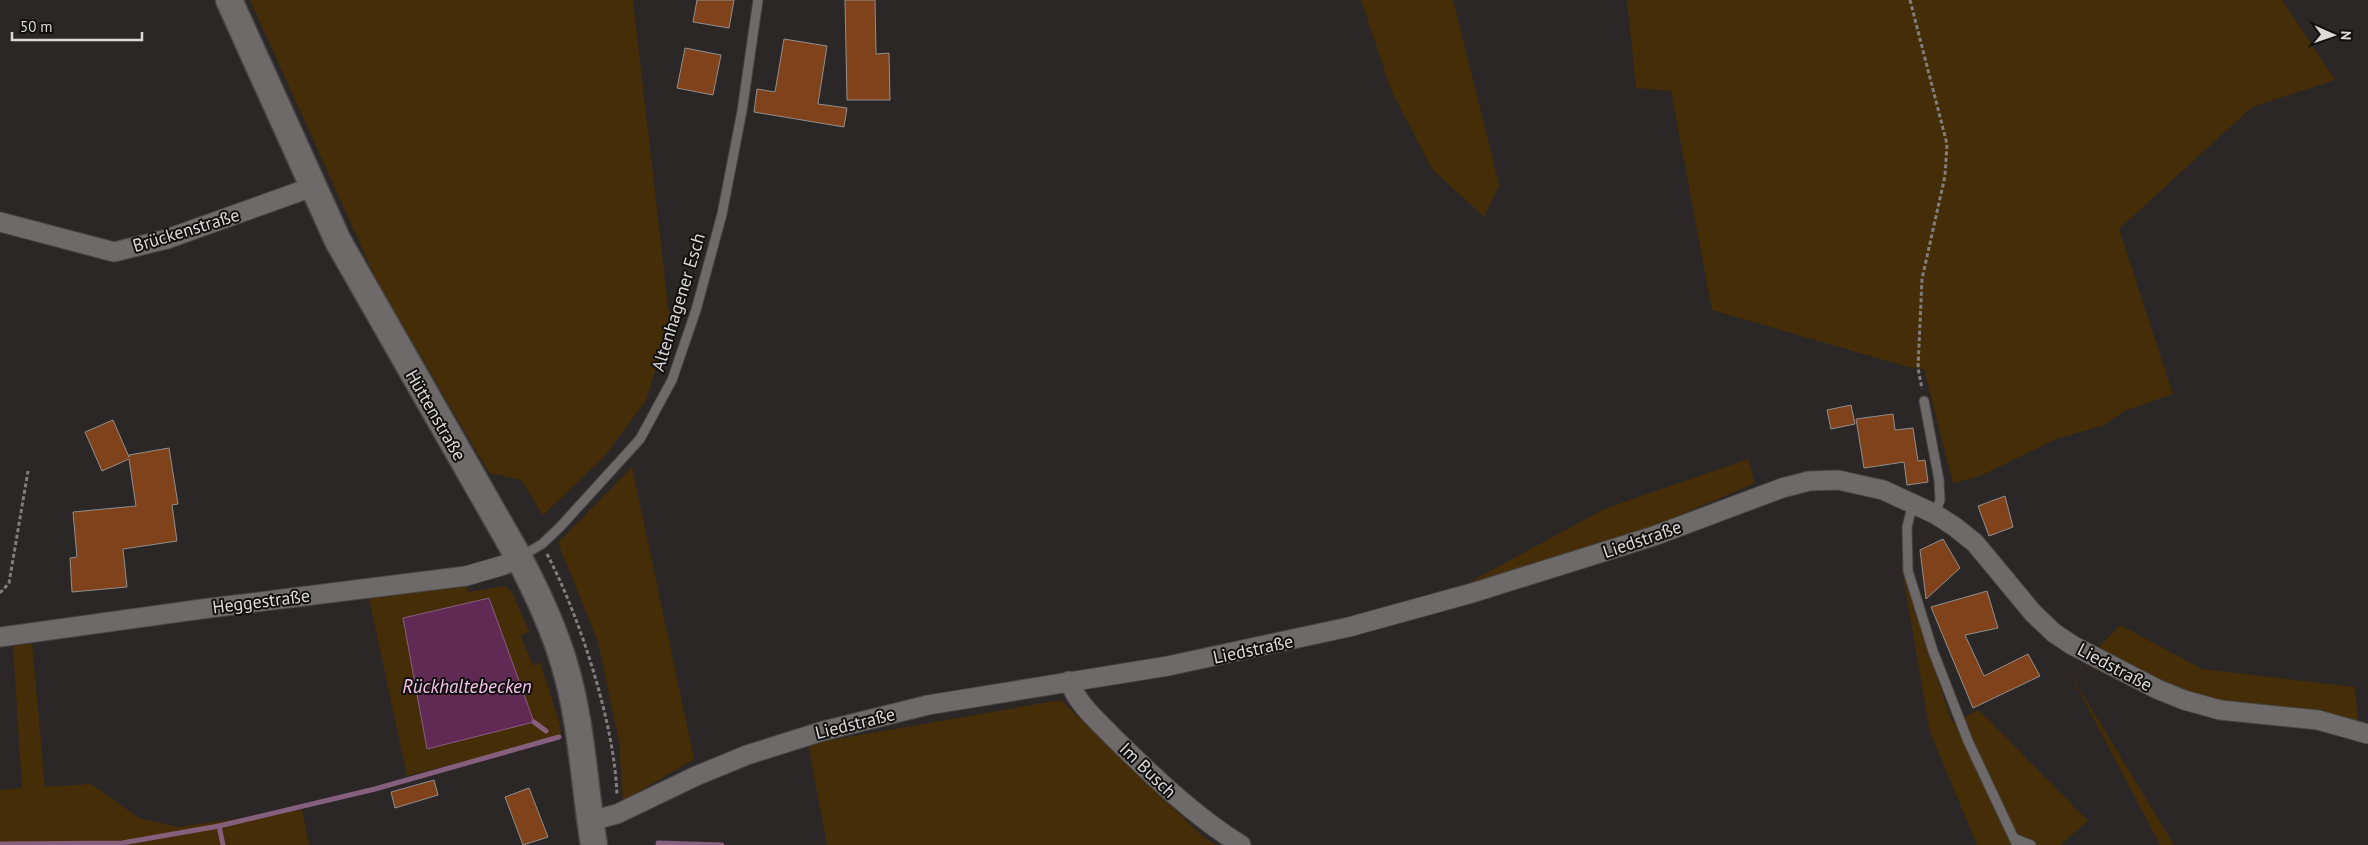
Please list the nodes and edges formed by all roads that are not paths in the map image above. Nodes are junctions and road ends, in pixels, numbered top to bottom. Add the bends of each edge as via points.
1 (229, 0) edge
2 (758, 0) edge
3 (312, 187) junction
4 (0, 222) edge
5 (1924, 400) road end
6 (1913, 503) junction
7 (1935, 514) junction
8 (519, 558) junction
9 (0, 637) edge
10 (1069, 681) junction
11 (2368, 734) edge
12 (592, 833) edge
13 (2016, 842) edge
14 (1241, 845) edge
15 (2031, 845) edge

1 - 3 main road, Hüttenstraße
2 - 8 lane, Altenhagener Esch via 742,111 722,214 696,310 672,380 640,439 560,527 538,547
3 - 4 street, Brückenstraße via 167,240 114,252
3 - 8 main road, Hüttenstraße via 367,293
5 - 7 lane via 1939,480 1940,500
6 - 7 street, Liedstraße
6 - 10 street, Liedstraße via 1860,484 1838,480 1809,482 1747,499 1645,539 1349,627 1168,666
6 - 13 lane via 1907,527 1908,571 1933,651 1968,741
7 - 11 street, Liedstraße via 1975,543 2033,613 2054,633 2157,689 2220,710 2318,720
8 - 9 street, Heggestraße via 466,576
8 - 12 main road, Hüttenstraße via 542,602 564,665 574,709
10 - 12 street, Liedstraße via 928,705 790,740 696,776 617,814
10 - 14 street, Im Busch via 1079,702 1147,770 1208,824
13 - 15 lane

